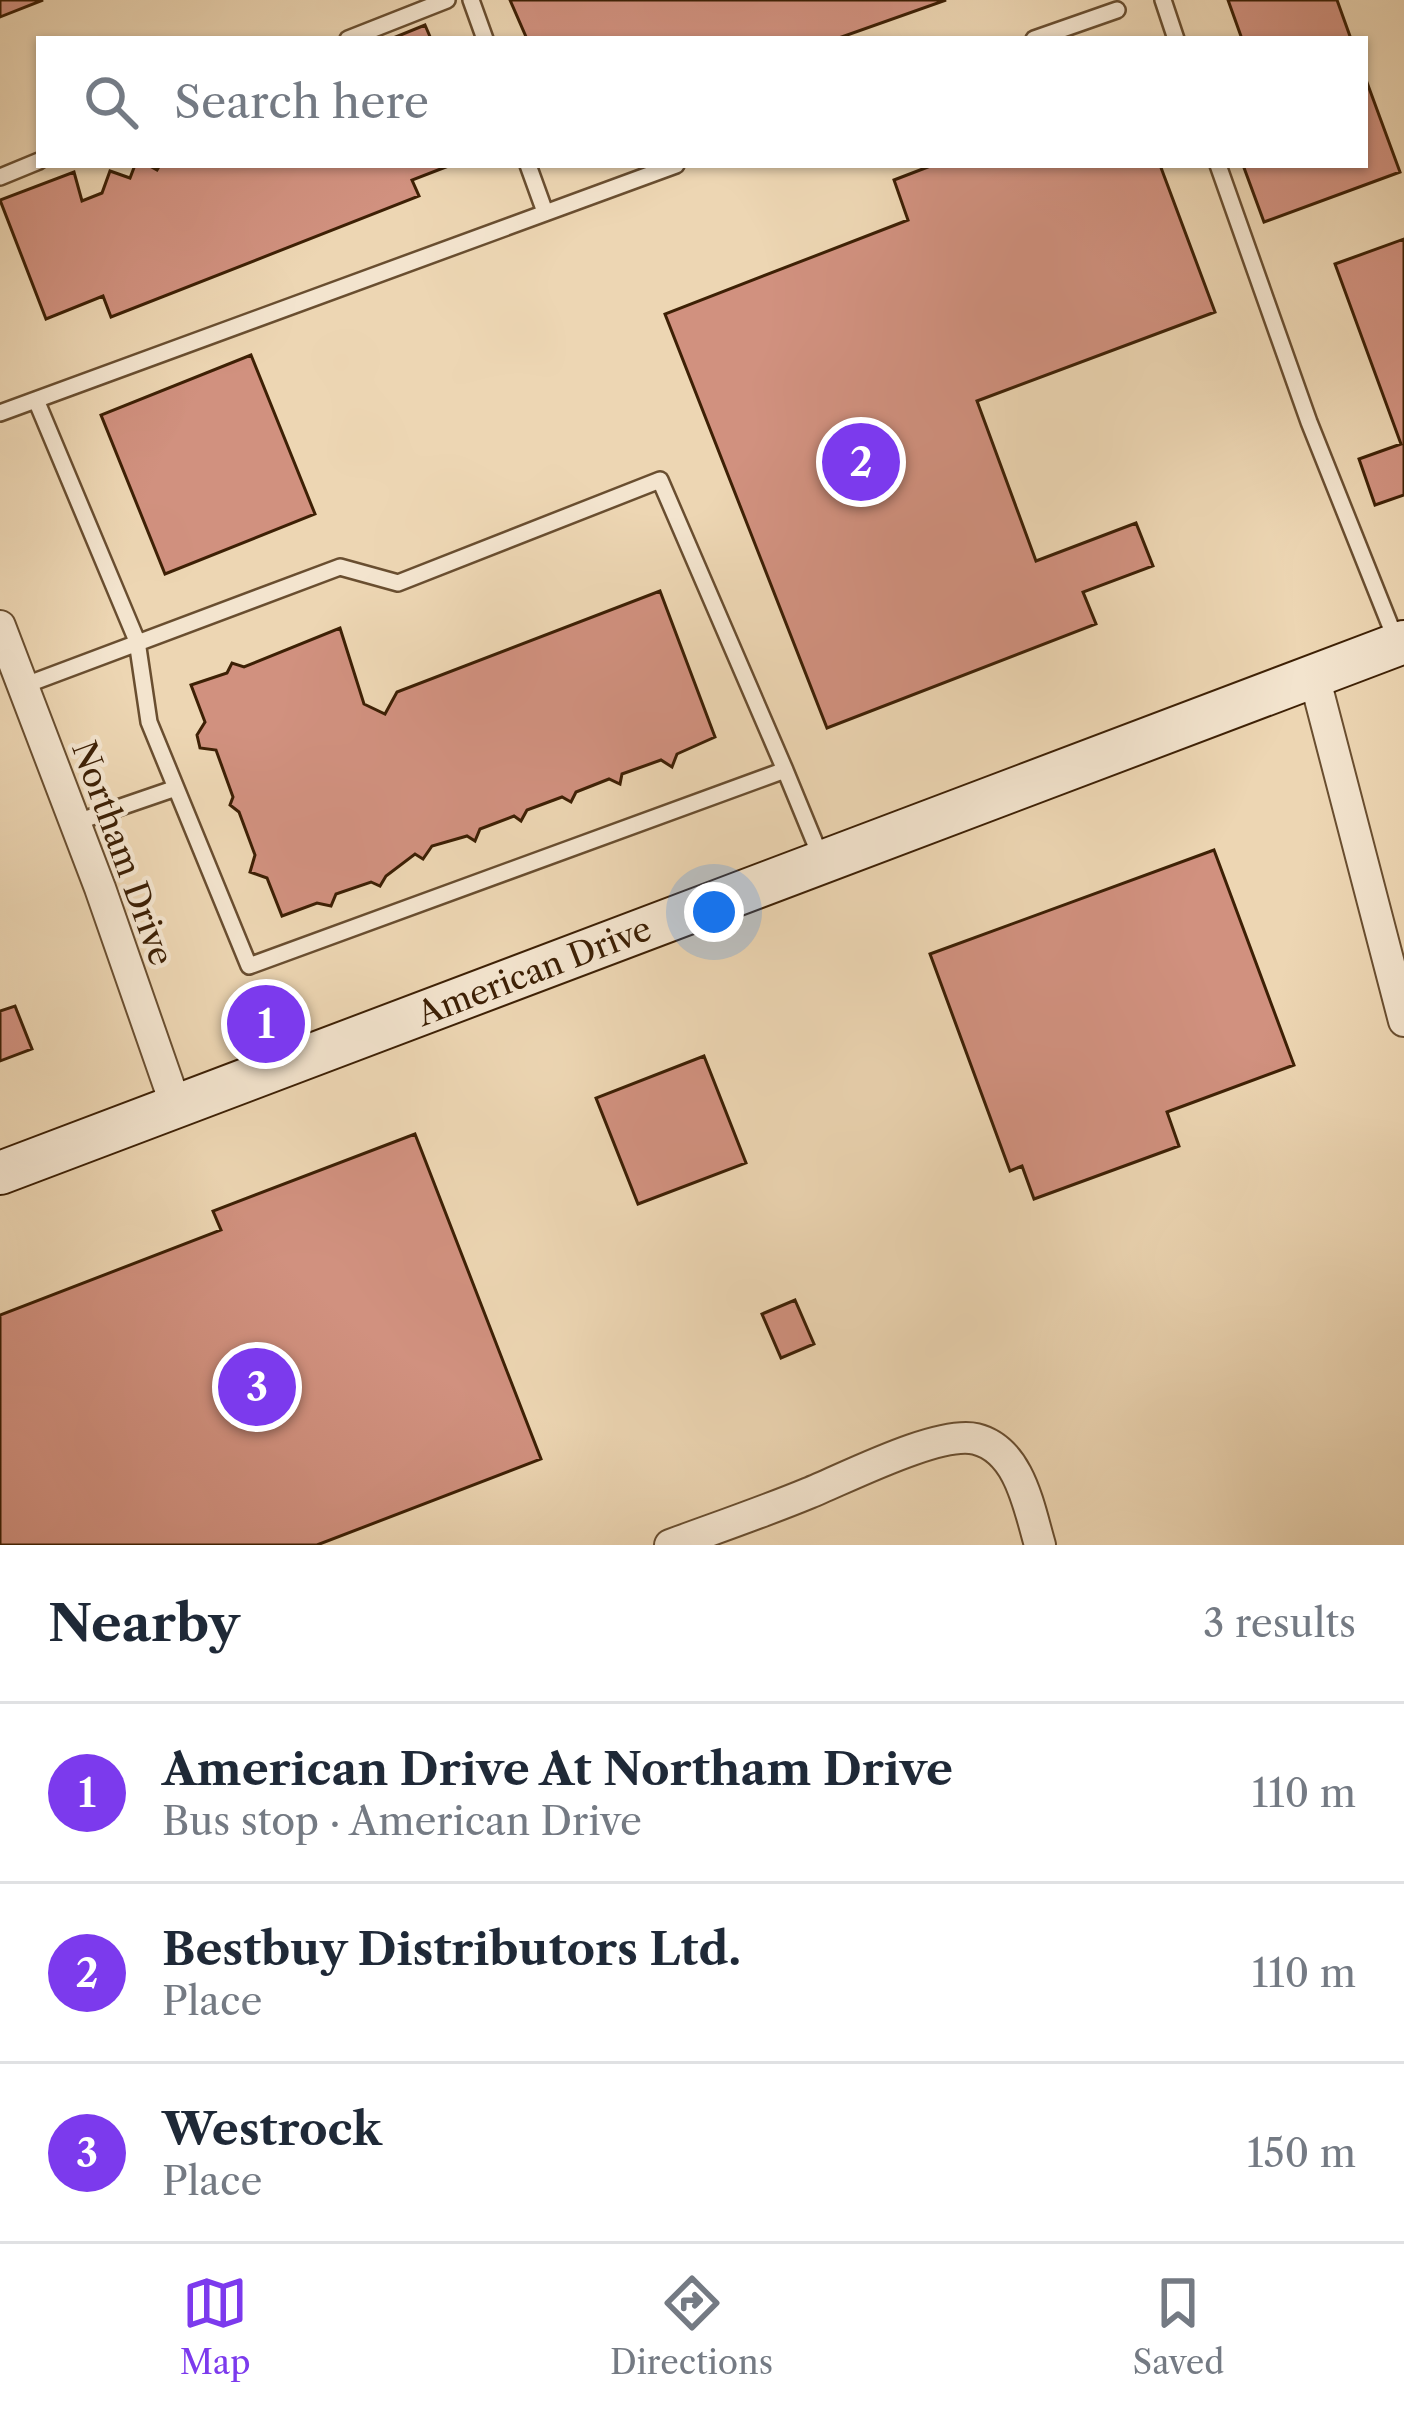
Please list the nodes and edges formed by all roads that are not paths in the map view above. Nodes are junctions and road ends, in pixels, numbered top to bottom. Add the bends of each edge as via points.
1 (447, 0) edge
2 (471, 0) edge
3 (1163, 0) edge
4 (1117, 10) dead end
5 (356, 36) edge
6 (483, 36) edge
7 (1043, 36) edge
8 (1175, 36) edge
9 (36, 162) edge
10 (529, 168) edge
11 (668, 168) edge
12 (1219, 168) edge
13 (0, 177) edge
14 (544, 212) junction
15 (37, 400) junction
16 (0, 413) edge
17 (0, 626) edge
18 (136, 641) junction
19 (1401, 643) edge
20 (1314, 676) junction
21 (23, 686) junction
22 (785, 770) junction
23 (176, 788) junction
24 (74, 823) junction
25 (822, 861) junction
26 (1404, 1021) edge
27 (176, 1106) junction
28 (0, 1173) edge
29 (670, 1545) edge
30 (1040, 1545) edge

1 - 5 lane
2 - 6 lane
3 - 8 lane
4 - 7 lane
9 - 13 lane
10 - 14 lane
11 - 14 lane
12 - 19 lane
14 - 15 lane
15 - 16 lane
15 - 18 lane
17 - 21 street, Northam Drive
18 - 21 lane
18 - 22 lane via 340,567 398,584 659,480
18 - 23 lane via 149,722
19 - 20 street, American Drive
20 - 25 street, American Drive
20 - 26 street
21 - 24 street, Northam Drive
22 - 23 lane via 248,966
22 - 25 lane
23 - 24 lane
24 - 27 street, Northam Drive
25 - 27 street, American Drive
27 - 28 street, American Drive
29 - 30 street via 880,1462 950,1438 976,1438 1014,1468

